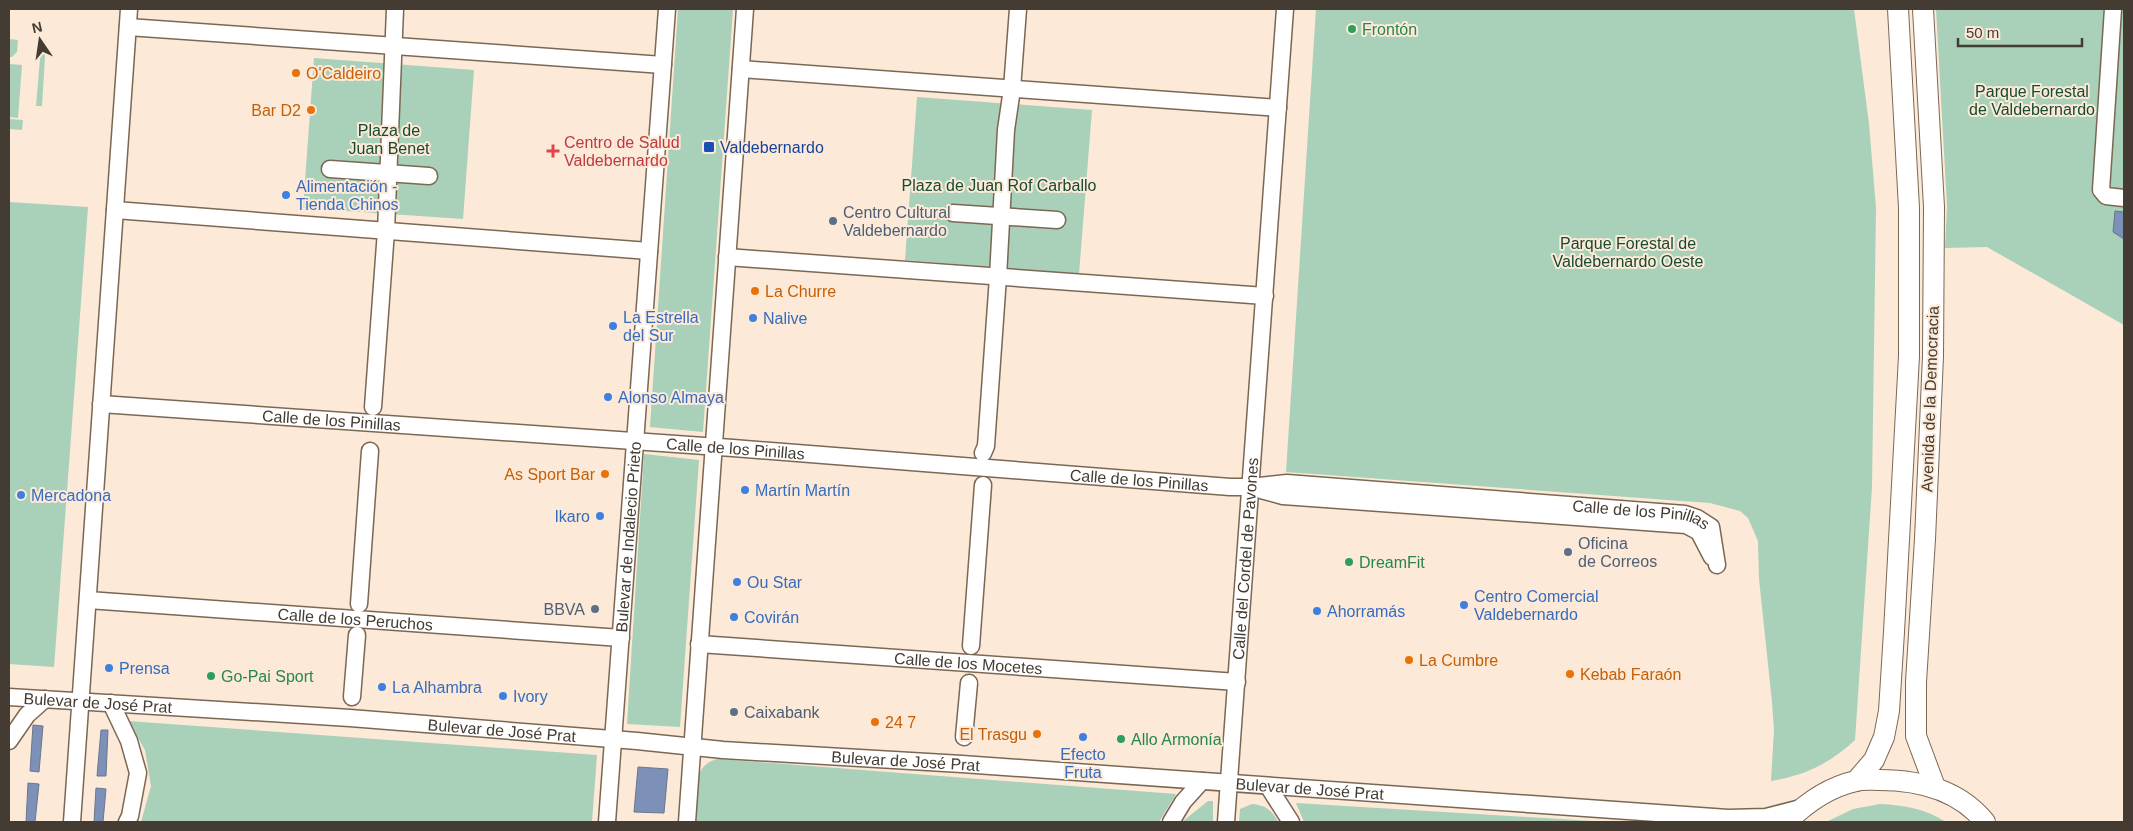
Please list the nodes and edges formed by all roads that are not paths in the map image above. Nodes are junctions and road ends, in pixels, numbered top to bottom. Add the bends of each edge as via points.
1 (129, 9) edge
2 (395, 9) edge
3 (667, 9) edge
4 (745, 9) edge
5 (1018, 9) edge
6 (1285, 9) edge
7 (1898, 9) edge
8 (1924, 9) edge
9 (2113, 9) edge
10 (128, 27) junction
11 (392, 46) junction
12 (663, 65) junction
13 (740, 69) junction
14 (1012, 89) junction
15 (1278, 108) junction
16 (330, 169) dead end
17 (389, 172) junction
18 (429, 176) dead end
19 (2124, 198) edge
20 (115, 210) junction
21 (953, 213) dead end
22 (1000, 215) junction
23 (1058, 220) dead end
24 (386, 231) junction
25 (649, 251) junction
26 (727, 257) junction
27 (998, 277) junction
28 (1265, 296) junction
29 (101, 404) junction
30 (373, 406) dead end
31 (635, 442) junction
32 (713, 448) junction
33 (370, 450) dead end
34 (983, 453) dead end
35 (983, 485) dead end
36 (1251, 487) junction
37 (88, 600) junction
38 (359, 604) dead end
39 (357, 634) dead end
40 (621, 638) junction
41 (699, 644) junction
42 (970, 646) dead end
43 (1237, 682) junction
44 (969, 683) dead end
45 (9, 697) edge
46 (352, 697) dead end
47 (45, 699) junction
48 (81, 702) junction
49 (111, 703) junction
50 (964, 737) dead end
51 (9, 740) edge
52 (613, 740) junction
53 (691, 747) junction
54 (1202, 781) junction
55 (1856, 781) junction
56 (1230, 782) junction
57 (1268, 786) junction
58 (1935, 787) junction
59 (1801, 808) junction
60 (72, 822) edge
61 (127, 822) edge
62 (607, 822) edge
63 (686, 822) edge
64 (1171, 822) edge
65 (1226, 822) edge
66 (1291, 822) edge
67 (1787, 822) edge
68 (1985, 822) edge

1 - 10 street
2 - 11 street
3 - 12 street, Bulevar de Indalecio Prieto
4 - 13 street
5 - 14 street
6 - 15 street, Calle del Cordel de Pavones
7 - 55 main road, Avenida de la Democracia via 1909,208 1909,347 1894,632 1889,711 1884,737 1874,760
8 - 58 main road, Avenida de la Democracia via 1934,197 1933,347 1916,736
9 - 19 street via 2099,192
10 - 11 street
10 - 20 street
11 - 12 street
11 - 17 street
12 - 25 street, Bulevar de Indalecio Prieto
13 - 14 street
13 - 26 street
14 - 15 street
14 - 22 street
15 - 28 street, Calle del Cordel de Pavones
16 - 17 street
17 - 18 street
17 - 24 street
20 - 24 street
20 - 29 street
21 - 22 street
22 - 23 street
22 - 27 street
24 - 25 street
24 - 30 street
25 - 31 street, Bulevar de Indalecio Prieto
26 - 27 street
26 - 32 street
27 - 28 street
27 - 34 street
28 - 36 street, Calle del Cordel de Pavones
29 - 31 street, Calle de los Pinillas
29 - 37 street
31 - 32 street, Calle de los Pinillas
31 - 40 street, Bulevar de Indalecio Prieto
32 - 36 street, Calle de los Pinillas
32 - 41 street
33 - 38 street
35 - 42 street
36 - 36 street, Calle de los Pinillas via 1283,496 1686,525 1699,532 1717,566 1711,527 1685,514 1287,483
36 - 43 street, Calle del Cordel de Pavones
37 - 40 street, Calle de los Peruchos
37 - 48 street
39 - 46 street
40 - 52 street, Bulevar de Indalecio Prieto
41 - 43 street, Calle de los Mocetes
41 - 53 street
43 - 56 street, Calle del Cordel de Pavones
44 - 50 street
45 - 47 street, Bulevar de José Prat
47 - 48 street, Bulevar de José Prat
47 - 51 street via 27,715
48 - 49 street, Bulevar de José Prat
48 - 60 street
49 - 52 street, Bulevar de José Prat via 350,718
49 - 61 street via 129,741 138,773
52 - 53 street, Bulevar de José Prat
52 - 62 street, Bulevar de Indalecio Prieto
53 - 54 street, Bulevar de José Prat
53 - 63 street
54 - 56 street, Bulevar de José Prat
54 - 64 street
55 - 58 main road via 1895,780
55 - 59 main road via 1827,792
56 - 57 street, Bulevar de José Prat
56 - 65 street, Calle del Cordel de Pavones
57 - 59 street, Bulevar de José Prat via 1748,818
57 - 66 street
58 - 68 main road via 1961,800
59 - 67 main road

